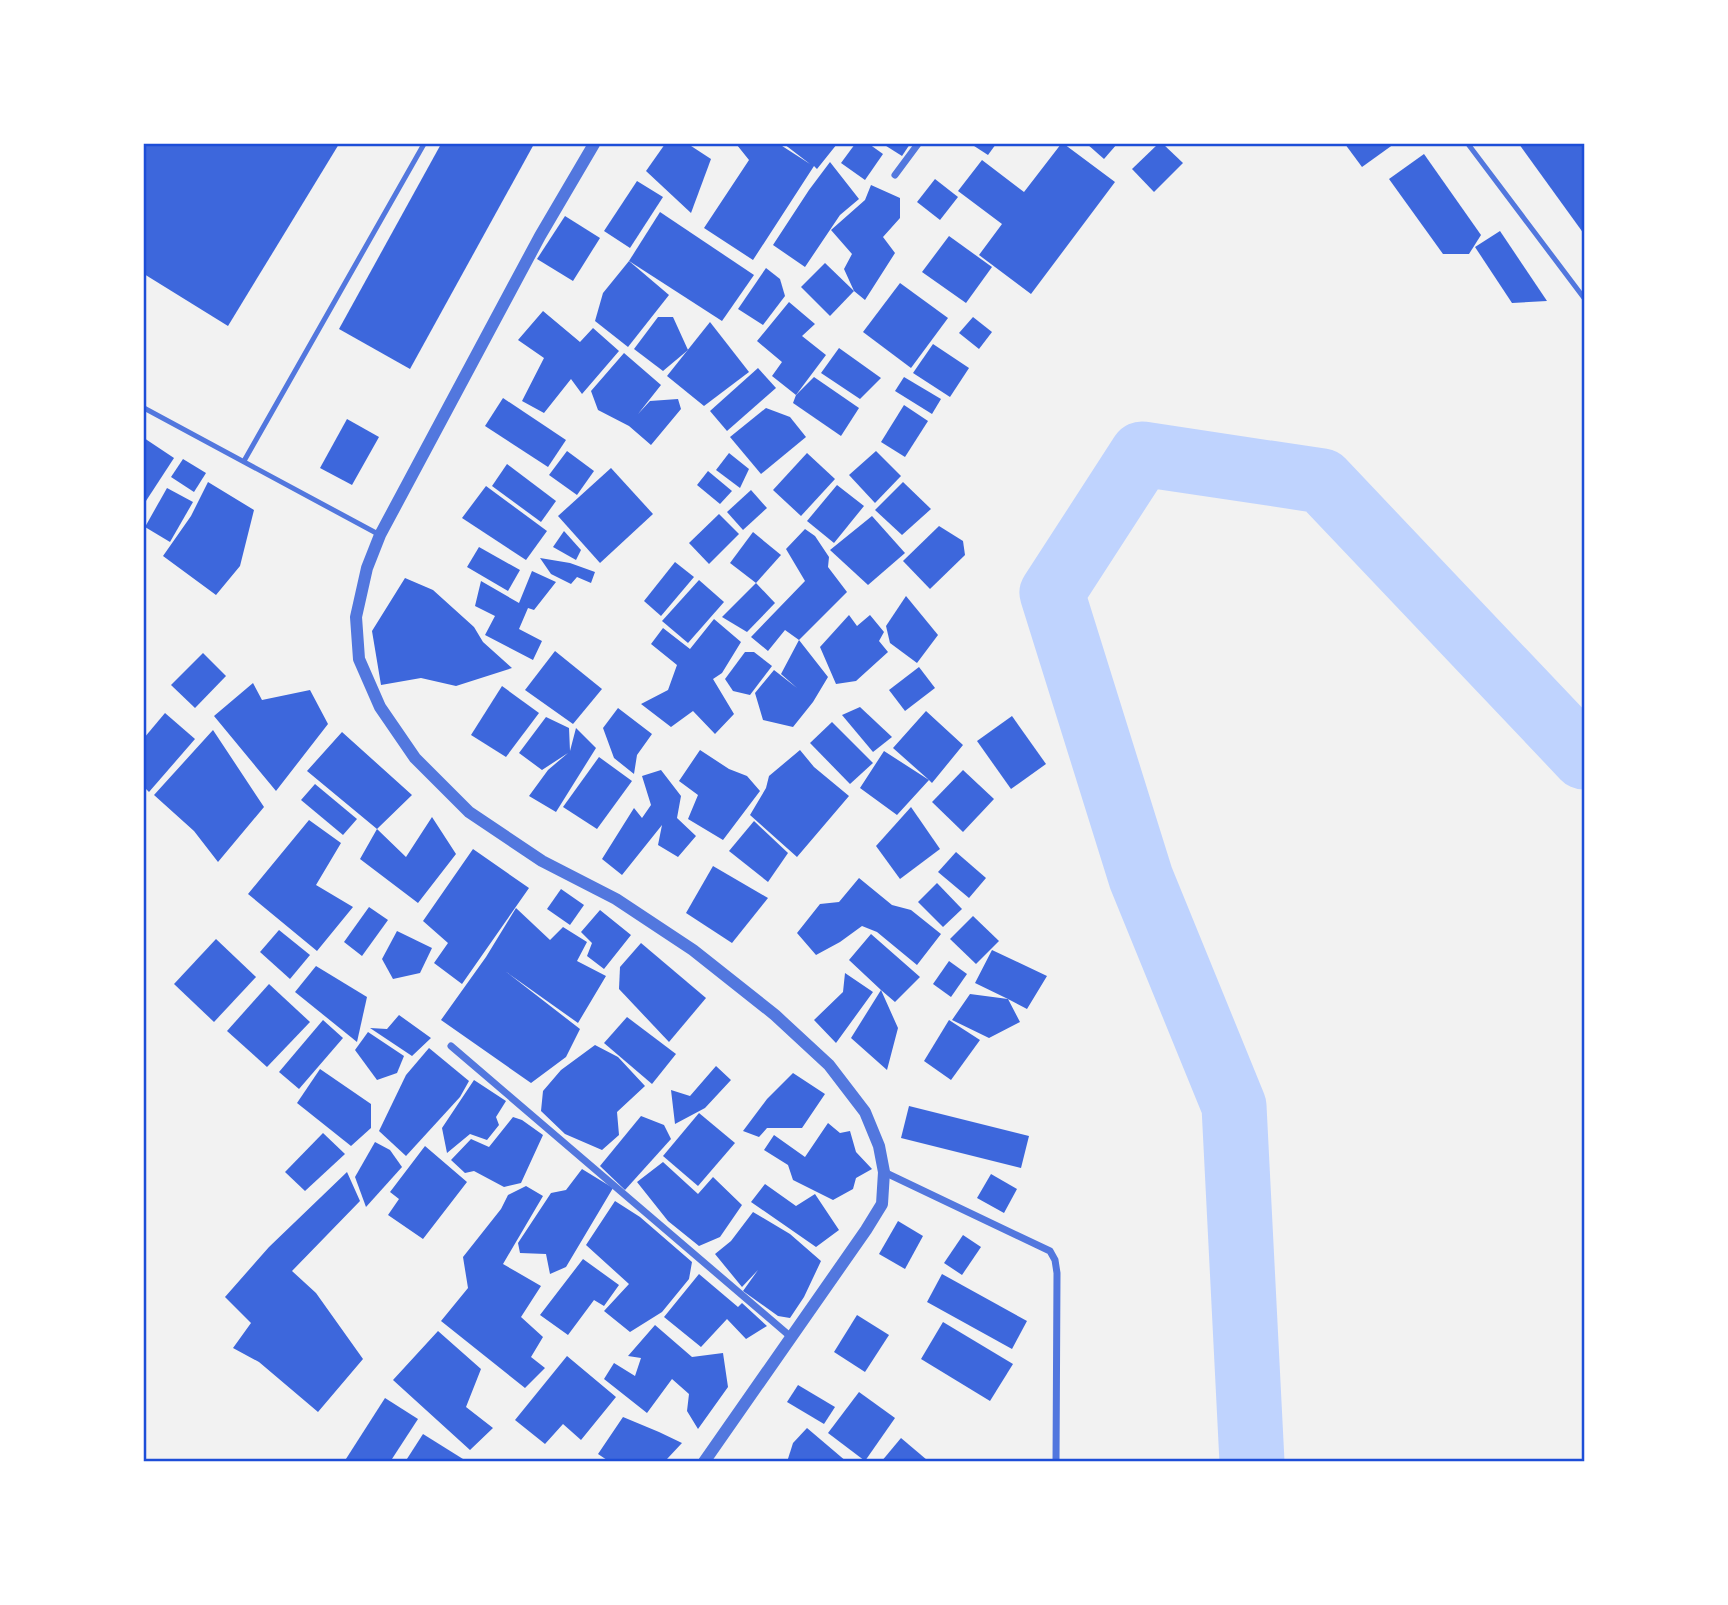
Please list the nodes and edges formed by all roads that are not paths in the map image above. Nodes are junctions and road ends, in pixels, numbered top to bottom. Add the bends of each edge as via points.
1 (424, 144) edge
2 (594, 144) edge
3 (918, 144) edge
4 (1468, 144) edge
5 (895, 175) dead end
6 (1584, 298) edge
7 (144, 408) edge
8 (244, 461) junction
9 (380, 535) junction
10 (451, 1046) dead end
11 (884, 1172) junction
12 (791, 1337) junction
13 (704, 1461) edge
14 (1056, 1461) edge

1 - 8 lane
2 - 9 street
3 - 5 street
4 - 6 lane
7 - 8 lane
8 - 9 lane
9 - 11 street via 356,617 359,659 380,707 415,758 469,812 542,861 616,899 775,1015 830,1065 865,1112
10 - 12 street
11 - 12 street via 882,1204
11 - 14 street via 1050,1251 1057,1273
12 - 13 street

